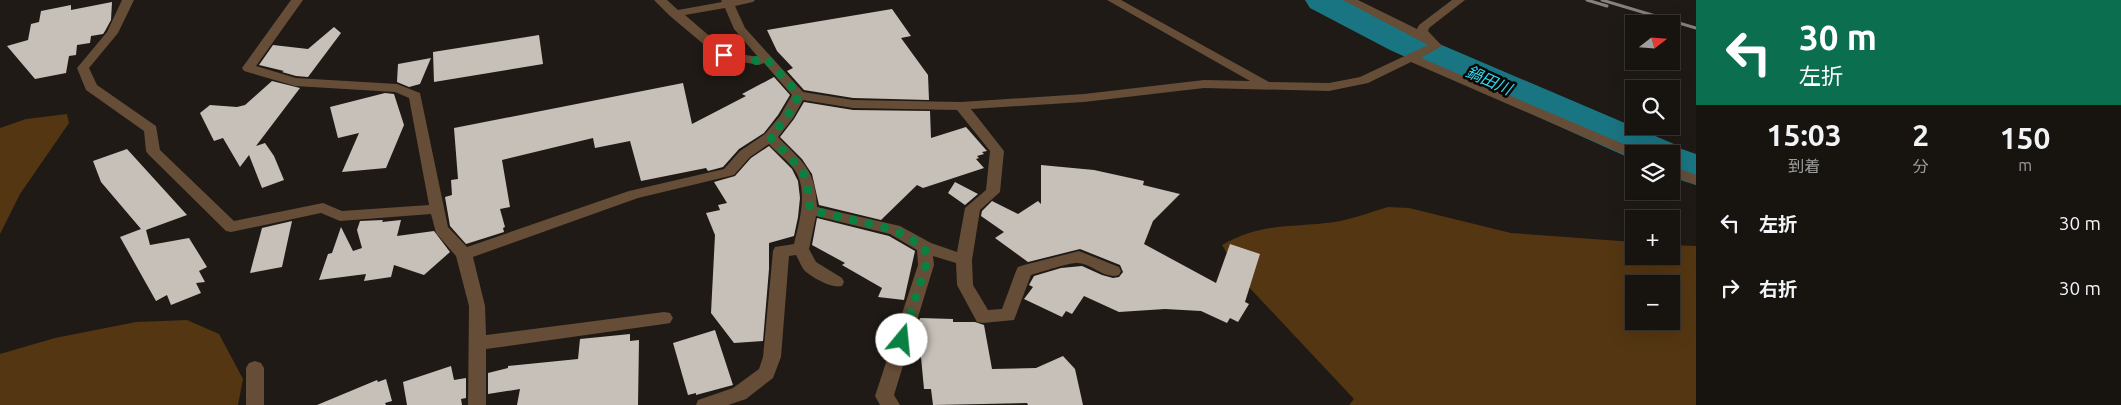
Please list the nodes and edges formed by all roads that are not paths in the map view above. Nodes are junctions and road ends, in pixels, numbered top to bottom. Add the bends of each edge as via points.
1 (128, 0) edge
2 (297, 0) edge
3 (660, 0) edge
4 (749, 0) edge
5 (1113, 0) edge
6 (1349, 0) edge
7 (1458, 0) edge
8 (728, 2) edge
9 (674, 14) junction
10 (1433, 43) junction
11 (1413, 57) junction
12 (766, 58) junction
13 (1267, 86) junction
14 (799, 95) junction
15 (962, 106) junction
16 (770, 137) junction
17 (1625, 150) edge
18 (1680, 174) edge
19 (1696, 180) edge
20 (436, 209) junction
21 (810, 210) junction
22 (925, 247) junction
23 (801, 249) junction
24 (464, 254) junction
25 (964, 260) junction
26 (1112, 271) dead end
27 (836, 282) dead end
28 (664, 318) dead end
29 (477, 343) junction
30 (255, 368) dead end
31 (254, 405) edge
32 (476, 405) edge
33 (705, 405) edge
34 (891, 405) edge

1 - 20 street via 112,33 83,68 91,87 151,128 153,151 231,227 323,208 340,216
2 - 20 street via 248,68 295,82 398,88 415,96
3 - 9 street
4 - 8 street
5 - 13 street
6 - 10 street
7 - 10 street via 1423,27 1422,32
8 - 9 street
8 - 12 street via 740,29
9 - 12 street via 724,55 759,61
10 - 11 street
11 - 13 street via 1364,80 1328,87
11 - 17 street
12 - 14 street
13 - 15 street via 1204,84 1084,98
14 - 15 street via 853,104
14 - 16 street
15 - 25 street via 998,151 993,192 972,208
16 - 21 street via 803,171
16 - 24 street via 745,154 729,172 634,194
18 - 19 street
20 - 24 street via 441,230
21 - 22 street via 895,230
21 - 23 street
22 - 25 street
22 - 34 street via 926,265 884,396
23 - 27 street via 810,266
23 - 33 street via 782,251 772,357 767,373 740,394
24 - 29 street via 477,306
25 - 26 street via 965,285 983,317 1008,315 1024,271 1079,257
28 - 29 street
29 - 32 street
30 - 31 street

